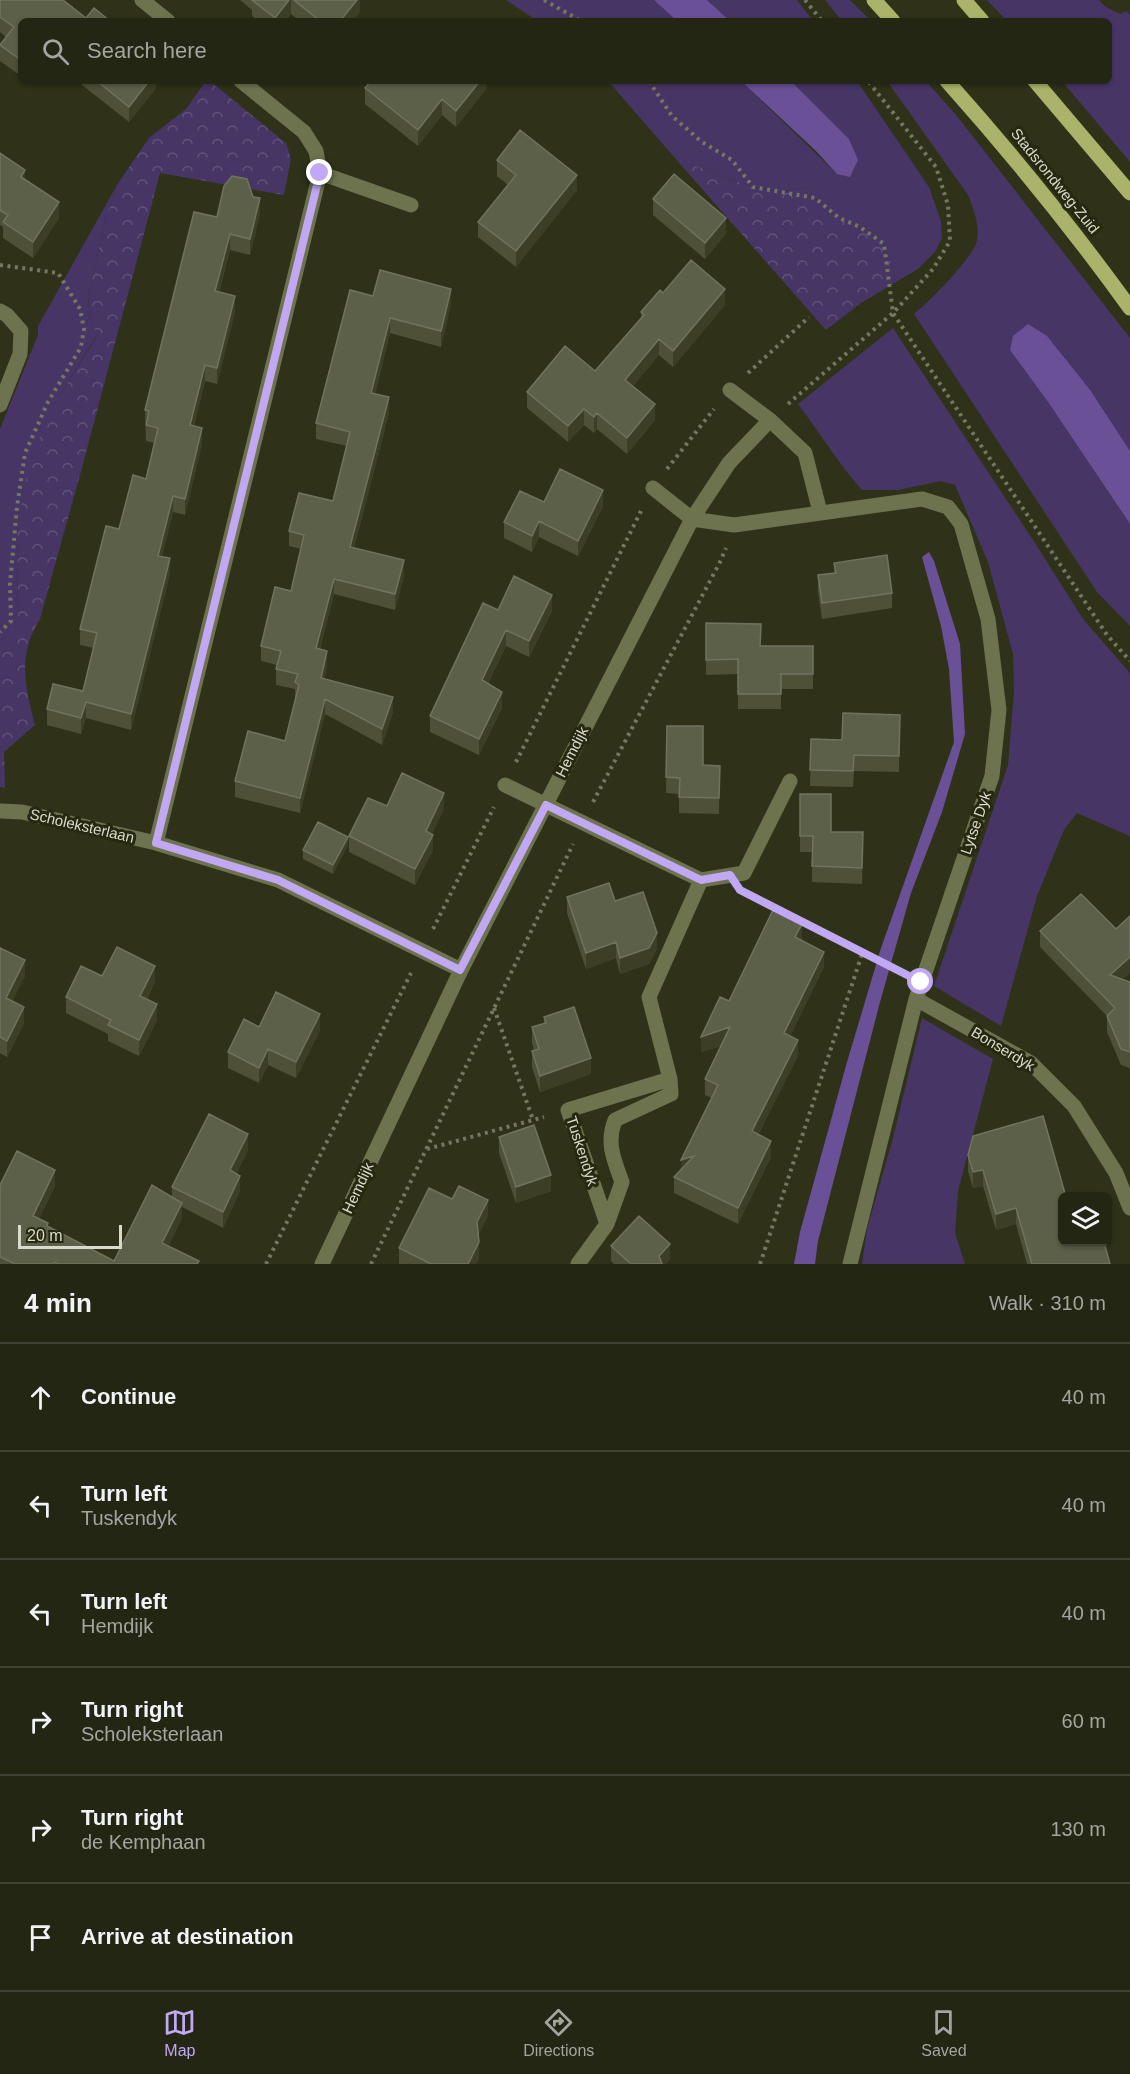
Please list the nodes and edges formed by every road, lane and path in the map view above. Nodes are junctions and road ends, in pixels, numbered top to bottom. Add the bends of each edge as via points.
1 (142, 0) edge
2 (544, 0) edge
3 (805, 0) edge
4 (874, 0) edge
5 (964, 0) edge
6 (164, 18) edge
7 (576, 18) edge
8 (820, 18) edge
9 (890, 18) edge
10 (979, 18) edge
11 (245, 84) edge
12 (650, 84) edge
13 (870, 84) edge
14 (949, 84) edge
15 (1038, 84) edge
16 (320, 173) junction
17 (1130, 193) edge
18 (411, 205) dead end
19 (0, 265) edge
20 (1130, 308) edge
21 (0, 311) edge
22 (893, 313) junction
23 (730, 390) dead end
24 (0, 405) edge
25 (770, 420) junction
26 (652, 489) dead end
27 (820, 512) junction
28 (692, 519) junction
29 (734, 525) junction
30 (0, 632) edge
31 (1130, 661) edge
32 (790, 781) dead end
33 (505, 785) dead end
34 (546, 805) junction
35 (0, 812) edge
36 (583, 822) junction
37 (156, 843) junction
38 (730, 875) junction
39 (701, 880) junction
40 (863, 951) junction
41 (460, 970) junction
42 (921, 982) junction
43 (916, 999) junction
44 (494, 1008) junction
45 (670, 1079) junction
46 (568, 1110) junction
47 (533, 1120) junction
48 (427, 1149) junction
49 (1130, 1208) edge
50 (607, 1224) junction
51 (322, 1264) edge
52 (372, 1264) edge
53 (578, 1264) edge
54 (760, 1264) edge
55 (850, 1264) edge

1 - 6 street
2 - 7 path
3 - 8 path
4 - 9 main road
5 - 10 main road
11 - 16 street via 303,132 316,151
12 - 22 path via 672,116 702,142 732,160 753,187 815,198 839,218 861,227 884,244
13 - 22 path via 936,167 948,205 950,241 933,269
14 - 20 main road, Stadsrondweg-Zuid via 1083,243
15 - 17 main road
16 - 18 street
16 - 37 street
19 - 30 path via 58,273 80,309 84,329 81,347 48,402 25,453 10,584 11,621
21 - 24 street via 21,331 20,354
22 - 25 path
22 - 31 path via 1107,635
23 - 25 street
25 - 27 street via 805,453
25 - 28 street, Hemdijk via 729,463
26 - 28 street
27 - 29 street, Lytse Dyk
27 - 42 street, Lytse Dyk via 922,499 948,507 961,524 988,619 999,710 993,776
28 - 29 street, Lytse Dyk
28 - 34 street, Hemdijk
29 - 36 path via 720,562
32 - 38 street via 744,873
33 - 34 street
34 - 36 street
34 - 41 street, Hemdijk
35 - 37 street, Scholeksterlaan via 22,812
36 - 39 street
36 - 44 path
37 - 41 street, Scholeksterlaan via 278,880
38 - 39 street
38 - 40 path via 740,890
39 - 45 street via 649,997
40 - 42 path
40 - 54 path
41 - 51 street, Hemdijk
42 - 43 street, Lytse Dyk
43 - 49 street, Bonserdyk via 1030,1063 1060,1091 1074,1106 1110,1164
43 - 55 street, Lytse Dyk
44 - 47 path
44 - 48 path
45 - 46 street, Tuskendyk
45 - 50 street, Tuskendyk via 671,1094 615,1120 610,1151 622,1182
46 - 47 path
46 - 50 street, Tuskendyk
47 - 48 path
48 - 52 path
50 - 53 street, Tuskendyk

